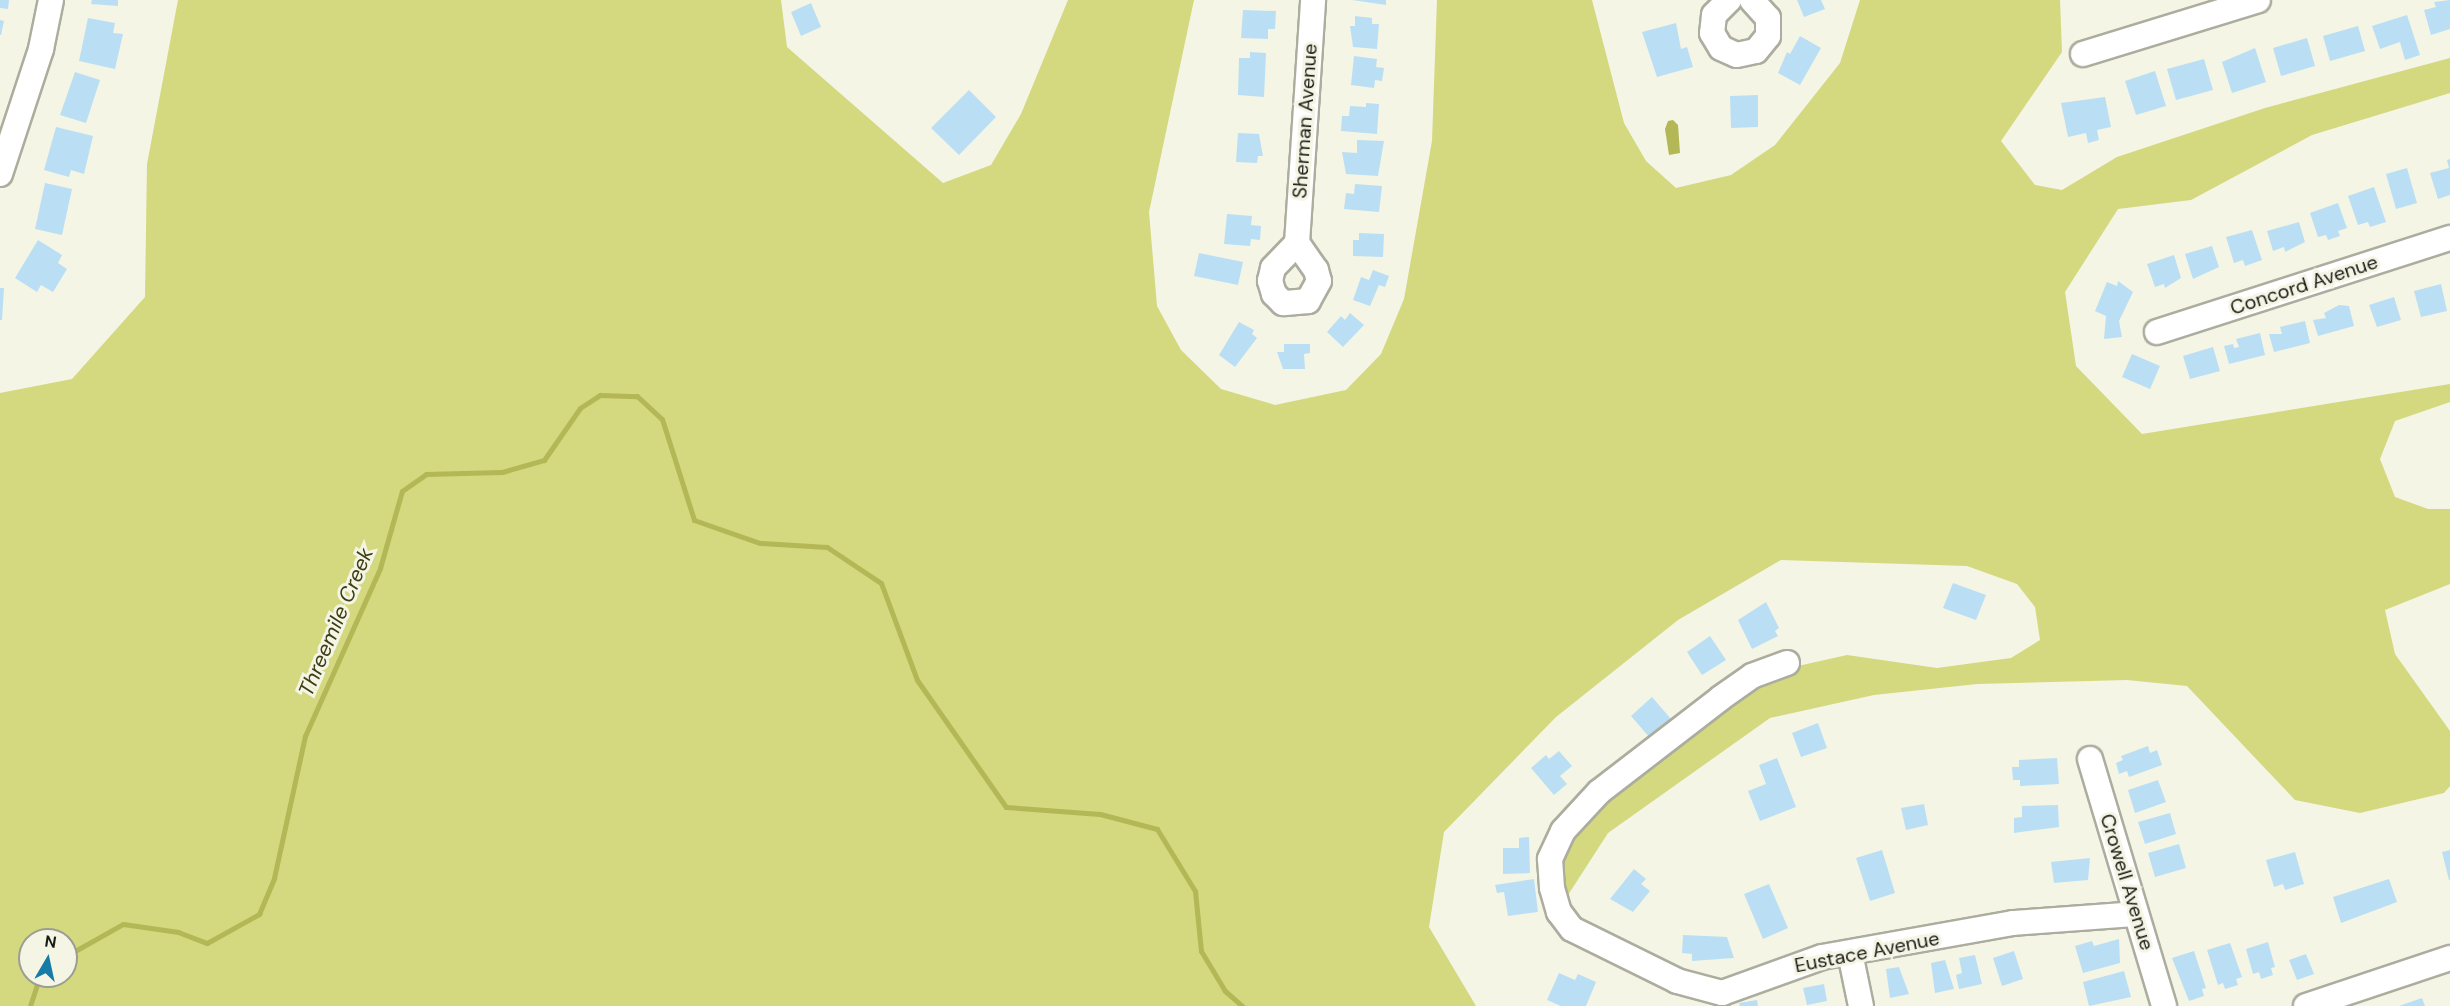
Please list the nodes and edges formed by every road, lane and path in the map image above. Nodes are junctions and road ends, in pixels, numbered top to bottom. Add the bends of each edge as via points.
1 (51, 0) edge
2 (1313, 0) edge
3 (1729, 0) edge
4 (1752, 0) edge
5 (2258, 0) edge
6 (2083, 54) dead end
7 (0, 174) edge
8 (2450, 238) edge
9 (1297, 243) dead end
10 (2157, 332) dead end
11 (1787, 663) dead end
12 (2090, 759) dead end
13 (2136, 914) junction
14 (1850, 954) junction
15 (2450, 958) edge
16 (1861, 1006) edge
17 (2164, 1006) edge
18 (2306, 1006) edge

1 - 7 street via 41,49
2 - 9 street, Sherman Avenue
3 - 4 street via 1714,15 1712,33 1721,48 1737,55 1756,51 1768,36 1768,18
5 - 6 street
8 - 10 street, Concord Avenue
11 - 14 street, Eustace Avenue via 1752,676 1599,792 1555,844 1550,859 1552,888 1559,912 1572,929 1701,990 1730,991 1793,966
12 - 13 street, Crowell Avenue
13 - 14 street, Eustace Avenue via 2013,923
13 - 17 street, Crowell Avenue
14 - 16 street
15 - 18 street

